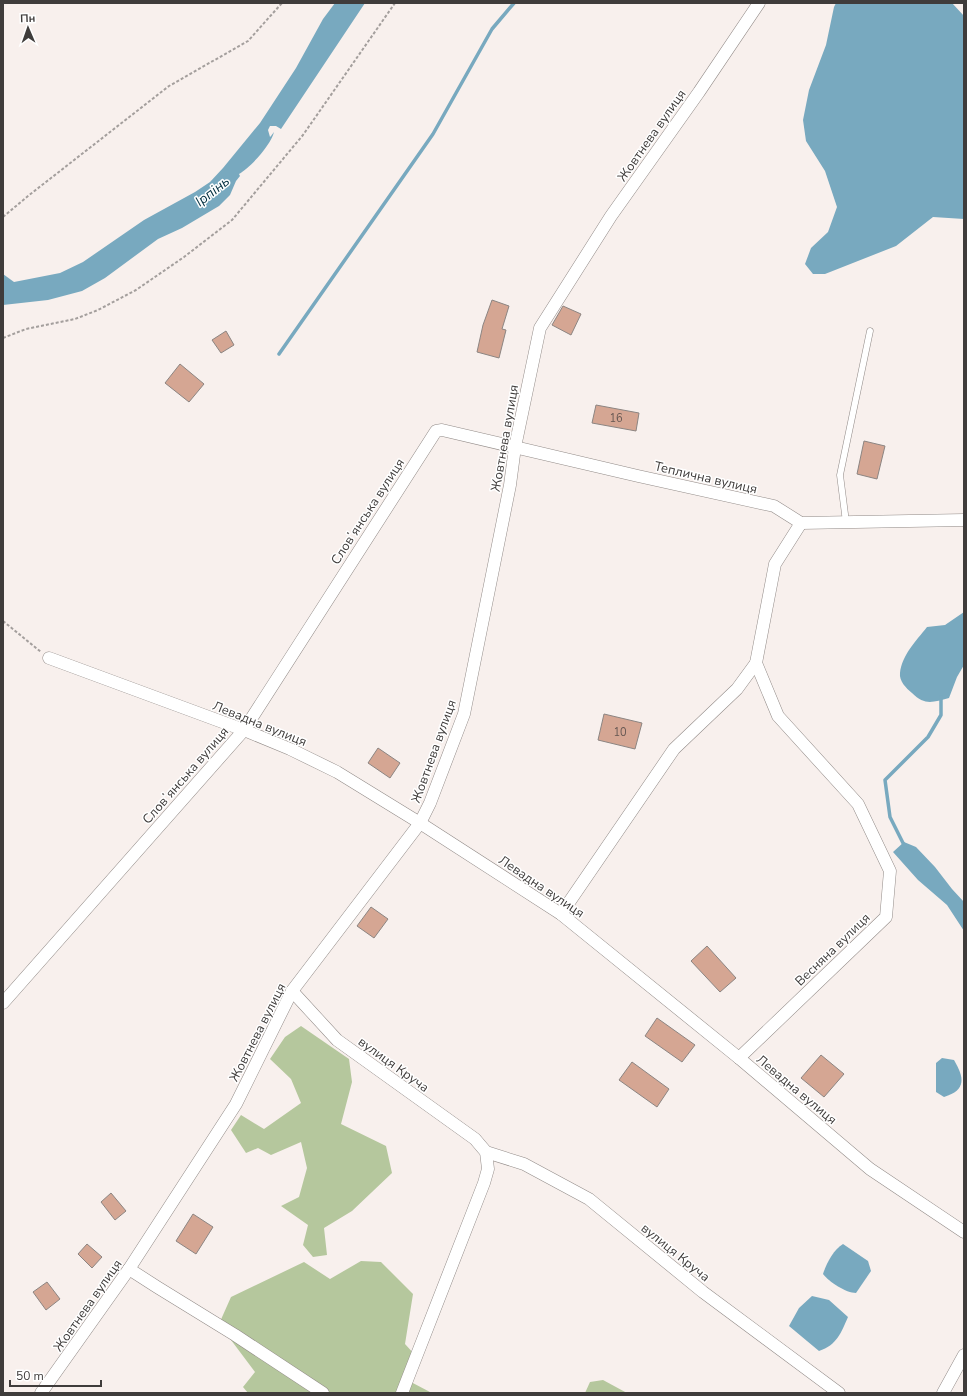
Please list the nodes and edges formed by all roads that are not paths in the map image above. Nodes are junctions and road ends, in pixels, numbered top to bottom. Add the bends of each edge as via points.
1 (759, 3) edge
2 (870, 331) dead end
3 (442, 430) joint
4 (515, 447) junction
5 (964, 520) edge
6 (846, 522) junction
7 (801, 523) junction
8 (48, 658) road end
9 (756, 663) junction
10 (244, 730) junction
11 (420, 823) junction
12 (561, 914) junction
13 (292, 991) junction
14 (3, 1003) edge
15 (739, 1058) junction
16 (486, 1152) junction
17 (964, 1232) edge
18 (129, 1269) junction
19 (964, 1355) edge
20 (41, 1393) edge
21 (323, 1393) edge
22 (402, 1393) edge
23 (839, 1393) edge
24 (943, 1393) edge

1 - 4 street, Жовтнева вулиця via 611,216 540,328
2 - 6 lane via 840,475
3 - 4 street, Теплична вулиця
3 - 10 street, Словʼянська вулиця via 436,431 433,435
4 - 7 street, Теплична вулиця via 774,506
4 - 11 street, Жовтнева вулиця via 510,485 464,714
5 - 6 street
6 - 7 street
7 - 9 street via 775,564
8 - 10 street, Левадна вулиця
9 - 12 street via 737,689 674,749
9 - 15 street, Весняна вулиця via 778,716 858,804 890,871 886,917
10 - 11 street, Левадна вулиця via 337,772
10 - 14 street, Словʼянська вулиця
11 - 12 street, Левадна вулиця
11 - 13 street, Жовтнева вулиця
12 - 15 street, Левадна вулиця
13 - 16 street, вулиця Круча via 337,1040 469,1135
13 - 18 street, Жовтнева вулиця via 236,1104
15 - 17 street, Левадна вулиця via 870,1169
16 - 22 street via 488,1169 484,1183
16 - 23 street, вулиця Круча via 524,1164 589,1199 703,1292
18 - 20 street, Жовтнева вулиця
18 - 21 street
19 - 24 street

